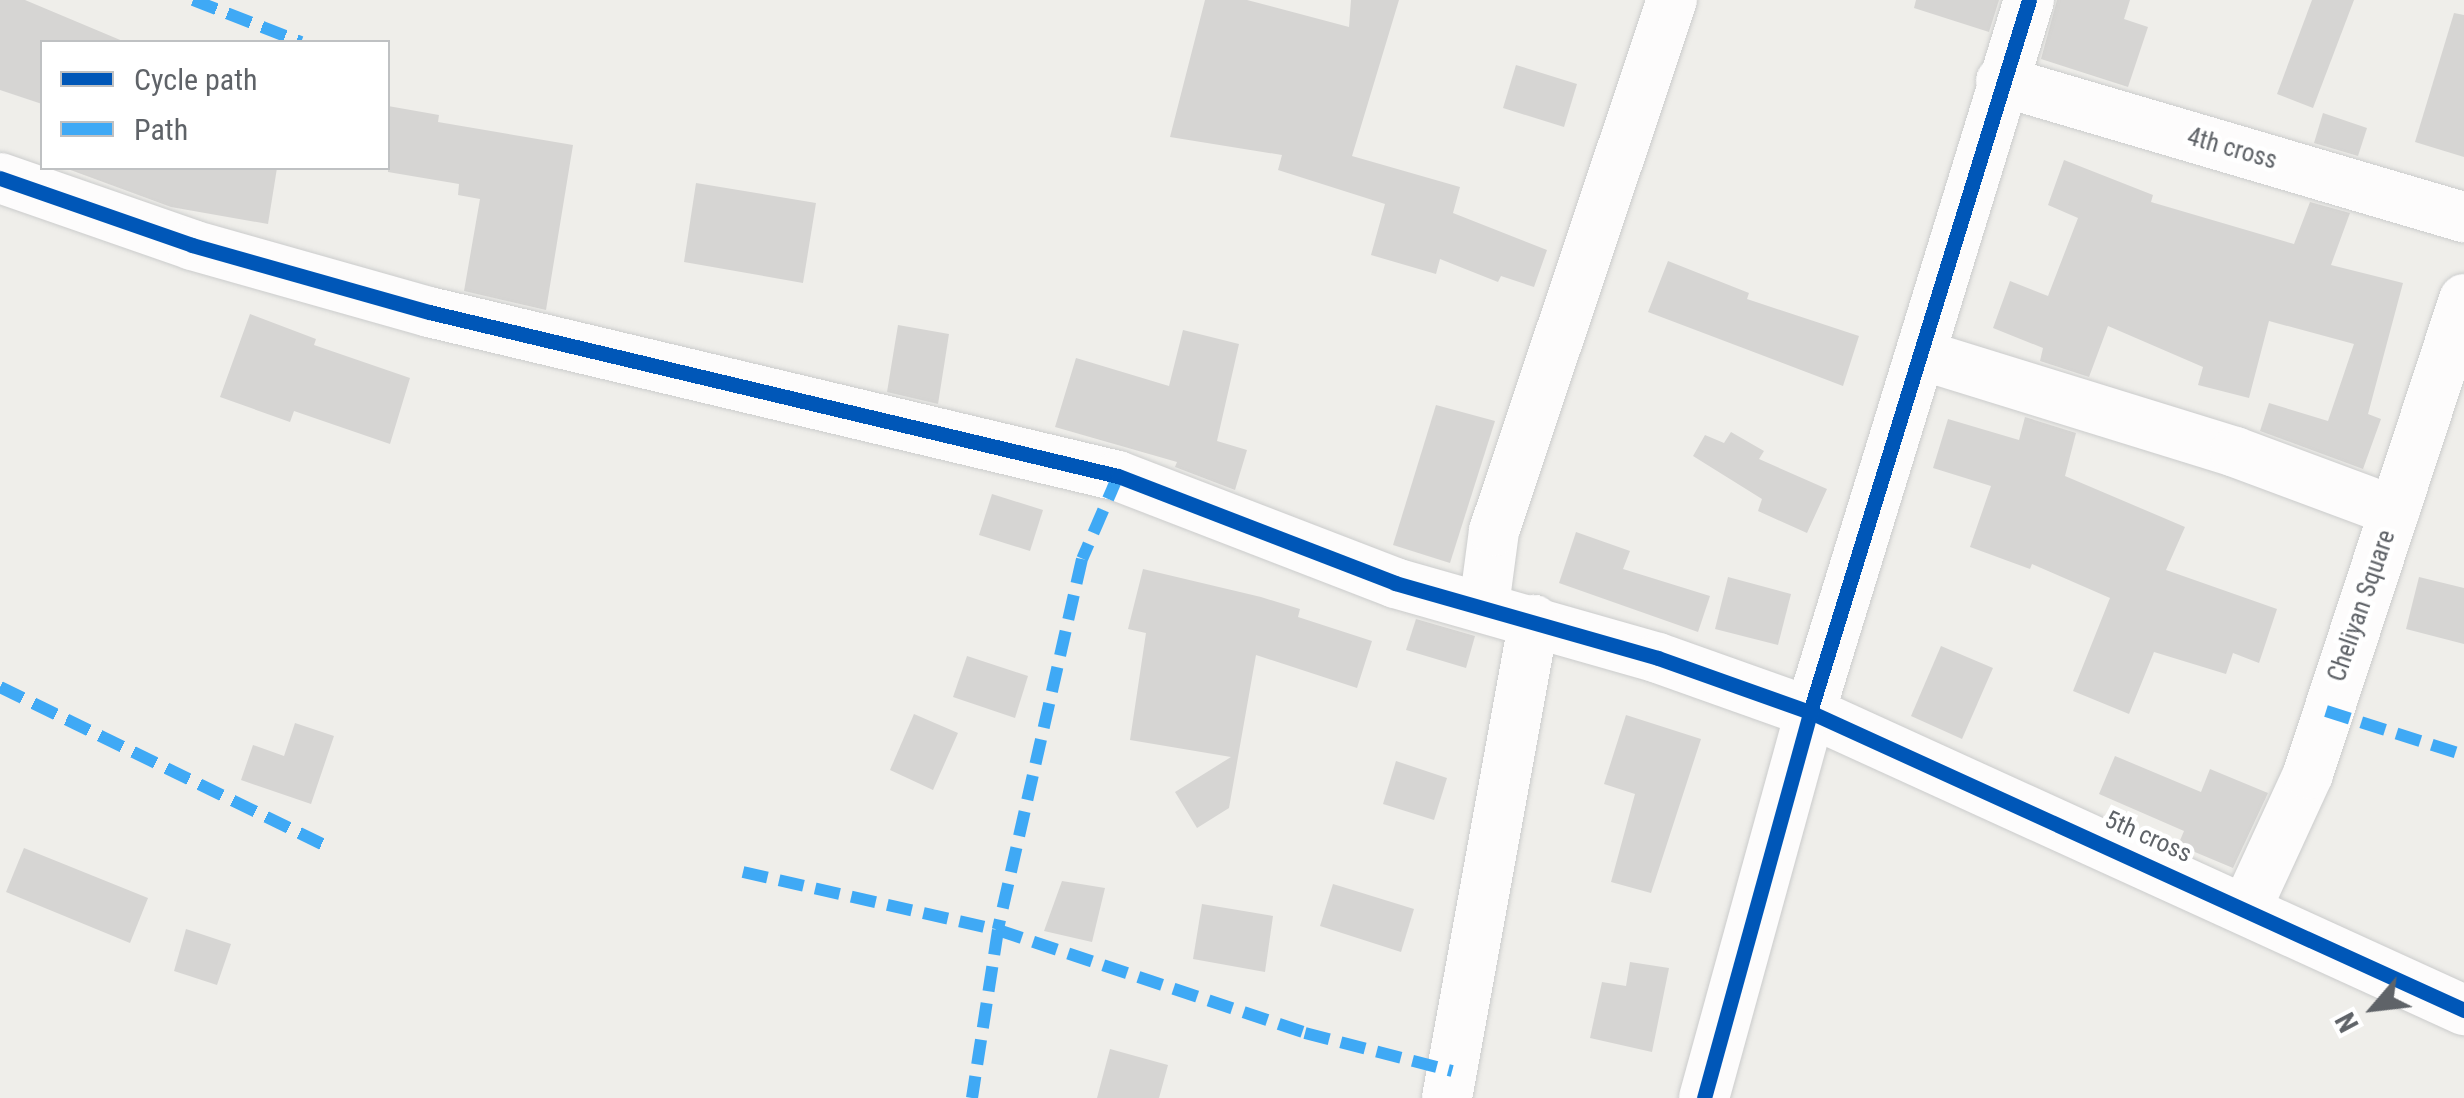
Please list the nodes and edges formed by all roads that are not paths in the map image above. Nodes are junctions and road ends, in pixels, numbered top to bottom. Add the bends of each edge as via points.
1 (1672, 0) edge
2 (2029, 0) edge
3 (2001, 81) junction
4 (0, 178) edge
5 (2464, 217) edge
6 (2464, 299) edge
7 (1922, 355) junction
8 (2394, 511) junction
9 (1484, 606) junction
10 (1534, 620) junction
11 (1810, 712) junction
12 (2246, 909) junction
13 (2464, 1010) edge
14 (1447, 1098) edge
15 (1704, 1098) edge

1 - 9 street via 1494,531
2 - 3 street
3 - 5 street, 4th cross
3 - 7 street
4 - 9 street, 5th cross via 192,245 429,312 1118,476 1395,583
6 - 8 street, Cheliyan Square
7 - 8 street via 2235,452
7 - 11 street
8 - 12 street, Cheliyan Square via 2308,774
9 - 10 street, 5th cross
10 - 11 street, 5th cross
10 - 14 street
11 - 12 street, 5th cross
11 - 15 street
12 - 13 street, 5th cross

